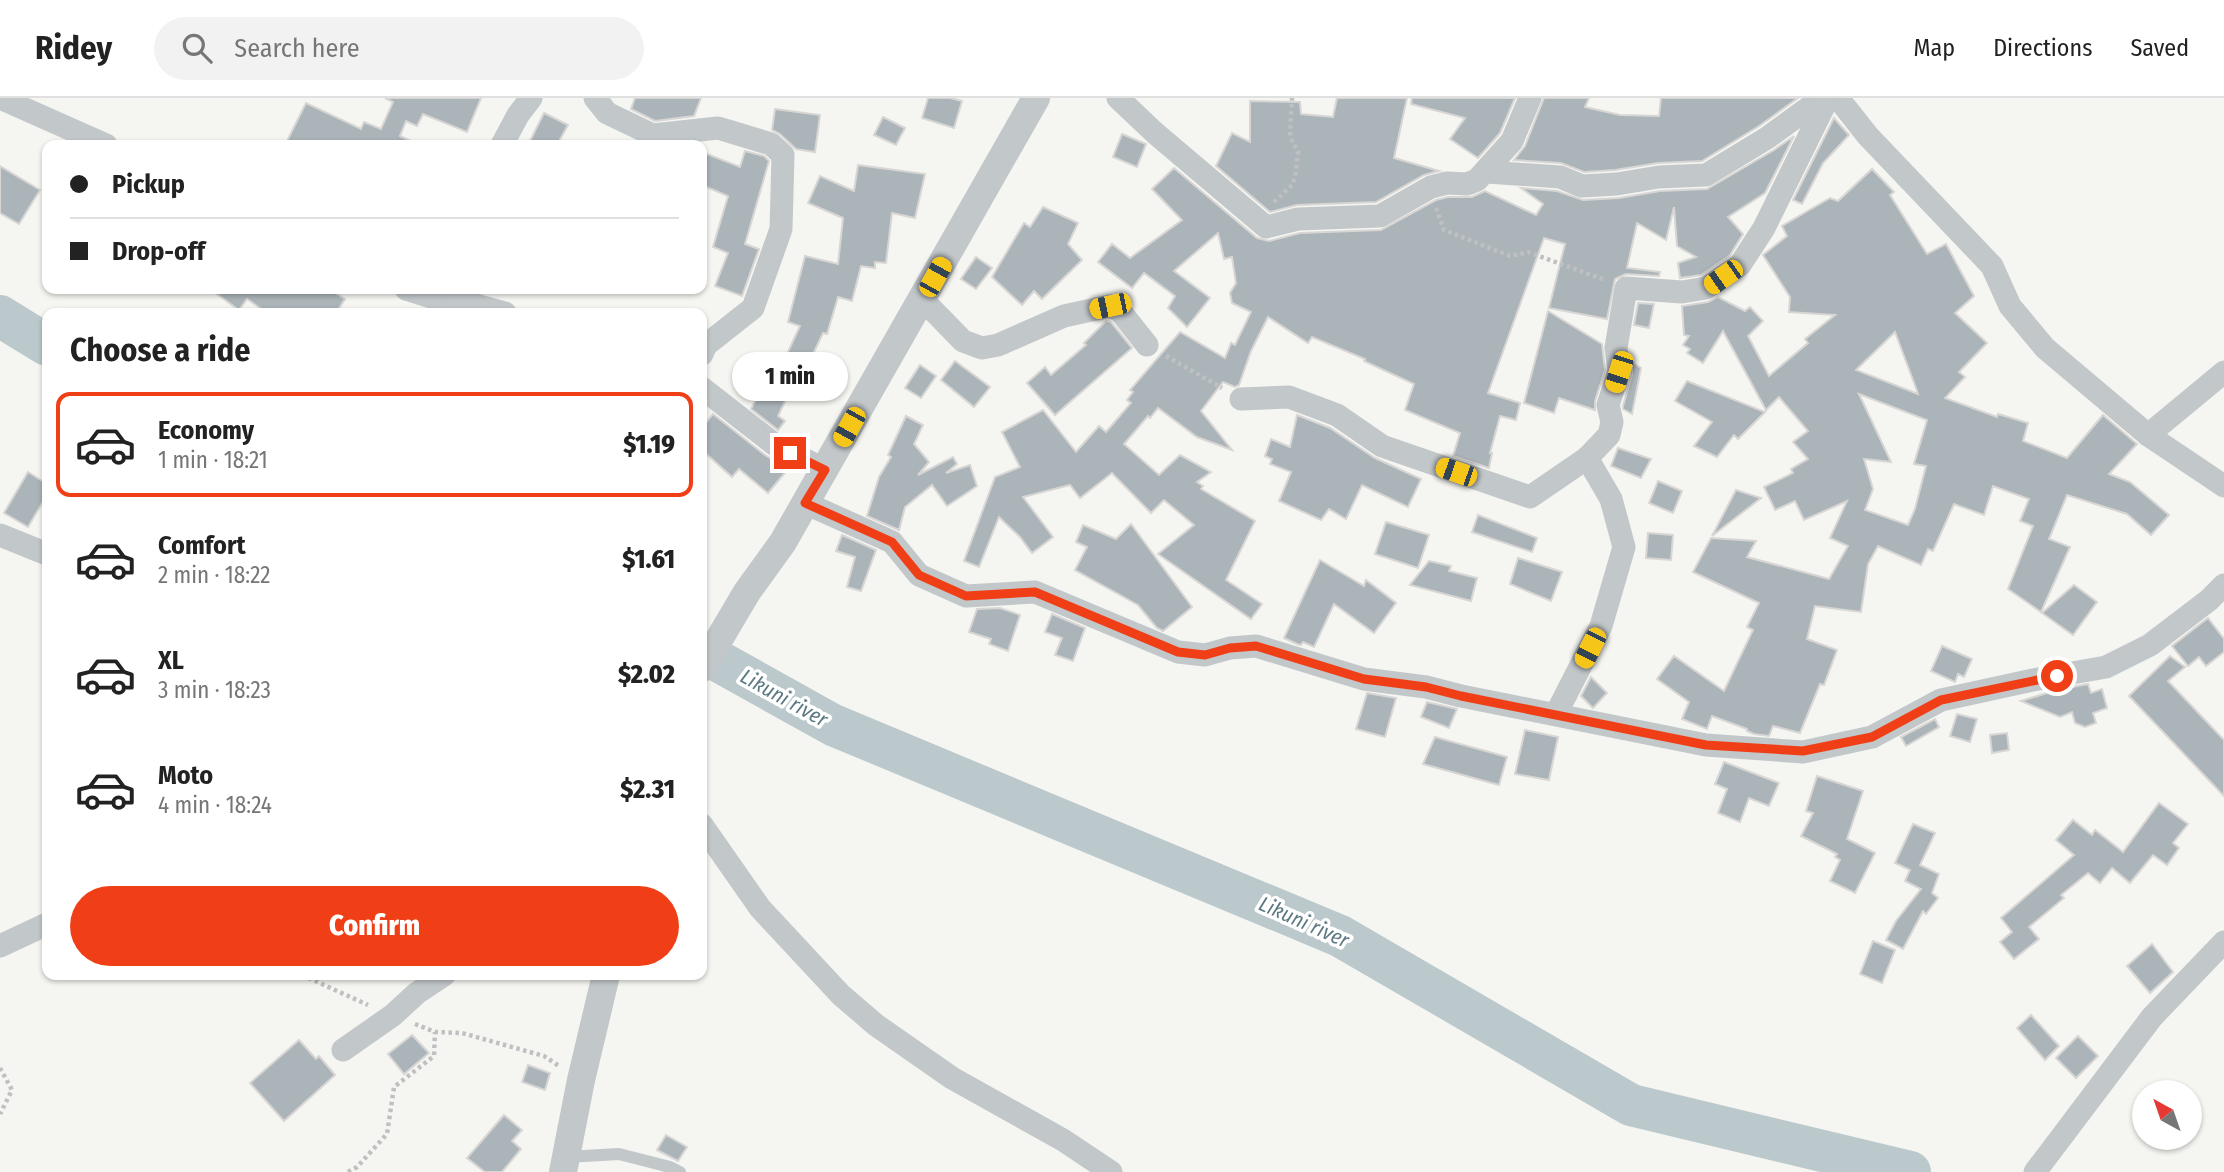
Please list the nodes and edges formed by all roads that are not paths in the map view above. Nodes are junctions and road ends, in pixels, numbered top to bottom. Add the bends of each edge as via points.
1 (0, 98) edge
2 (531, 98) edge
3 (595, 98) edge
4 (1036, 98) edge
5 (1118, 98) edge
6 (1530, 98) edge
7 (1822, 98) edge
8 (1828, 98) edge
9 (1838, 98) edge
10 (95, 140) edge
11 (505, 140) edge
12 (1487, 172) junction
13 (422, 294) edge
14 (458, 294) edge
15 (922, 299) junction
16 (493, 308) edge
17 (707, 344) edge
18 (1147, 345) road end
19 (2224, 372) edge
20 (707, 392) edge
21 (1241, 399) road end
22 (2148, 435) junction
23 (1587, 458) junction
24 (825, 470) junction
25 (2224, 486) edge
26 (805, 503) junction
27 (0, 535) edge
28 (42, 552) edge
29 (2224, 585) edge
30 (707, 658) edge
31 (1556, 714) junction
32 (707, 832) edge
33 (42, 926) edge
34 (2224, 942) edge
35 (0, 946) edge
36 (436, 980) edge
37 (605, 980) edge
38 (343, 1050) dead end
39 (565, 1165) edge
40 (680, 1172) edge
41 (1111, 1172) edge
42 (2035, 1172) edge

1 - 10 street
2 - 11 street
3 - 17 street via 607,113 653,135 718,128 771,144 783,155 782,229 753,308
4 - 15 street
5 - 12 street via 1266,227 1298,219 1380,216 1431,187 1466,184
6 - 12 street via 1512,141
7 - 12 street via 1706,175 1582,186 1560,177
8 - 23 street via 1764,228 1740,265 1706,288 1682,292 1626,288 1616,348 1619,372 1608,405 1612,422 1609,435
9 - 22 street via 1868,136 1992,266 2010,306 2045,348
13 - 14 street via 444,301
14 - 16 street
15 - 18 street via 963,341 982,348 1063,316 1110,306 1121,311
15 - 24 street
19 - 22 street
20 - 24 street via 774,444
21 - 23 street via 1289,397 1337,415 1382,446 1530,497
22 - 25 street
23 - 31 street via 1611,499 1624,547 1601,626
24 - 26 street
26 - 30 street
26 - 31 street via 892,542 919,575 966,596 1035,592 1178,652 1205,655 1256,646 1364,679
27 - 28 street
29 - 31 street via 2150,645 2106,667 1941,700 1872,737 1803,751 1706,745
32 - 41 street via 760,908 867,1018 953,1079
33 - 35 street
34 - 42 street via 2152,1017
36 - 38 street
37 - 39 street
39 - 40 lane via 619,1154

